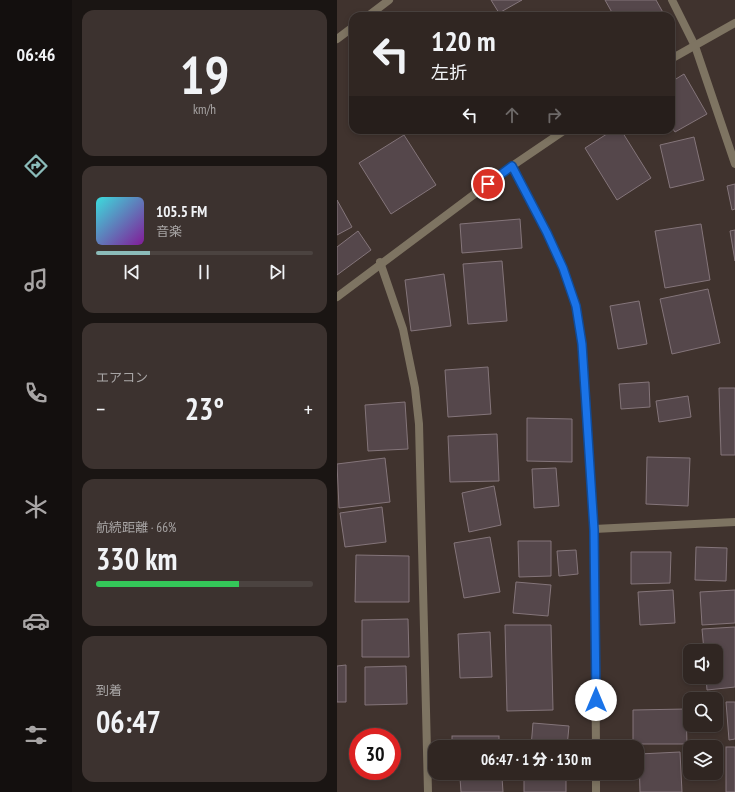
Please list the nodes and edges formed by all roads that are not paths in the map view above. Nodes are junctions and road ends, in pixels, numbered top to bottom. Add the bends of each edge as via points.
1 (389, 0) edge
2 (672, 0) edge
3 (373, 12) edge
4 (735, 23) edge
5 (349, 30) edge
6 (337, 39) edge
7 (695, 46) junction
8 (675, 57) edge
9 (559, 134) edge
10 (735, 164) edge
11 (512, 166) junction
12 (381, 262) junction
13 (337, 296) edge
14 (735, 522) edge
15 (594, 530) junction
16 (596, 740) edge
17 (596, 780) edge
18 (429, 792) edge
19 (596, 792) edge

1 - 3 street
2 - 7 street
4 - 7 street
5 - 6 street
7 - 8 street
7 - 10 street
9 - 11 street
11 - 12 street
11 - 15 street via 563,268 576,306 582,344
12 - 13 street
12 - 18 street via 403,329 415,388 419,424
14 - 15 street
15 - 16 street
17 - 19 street

